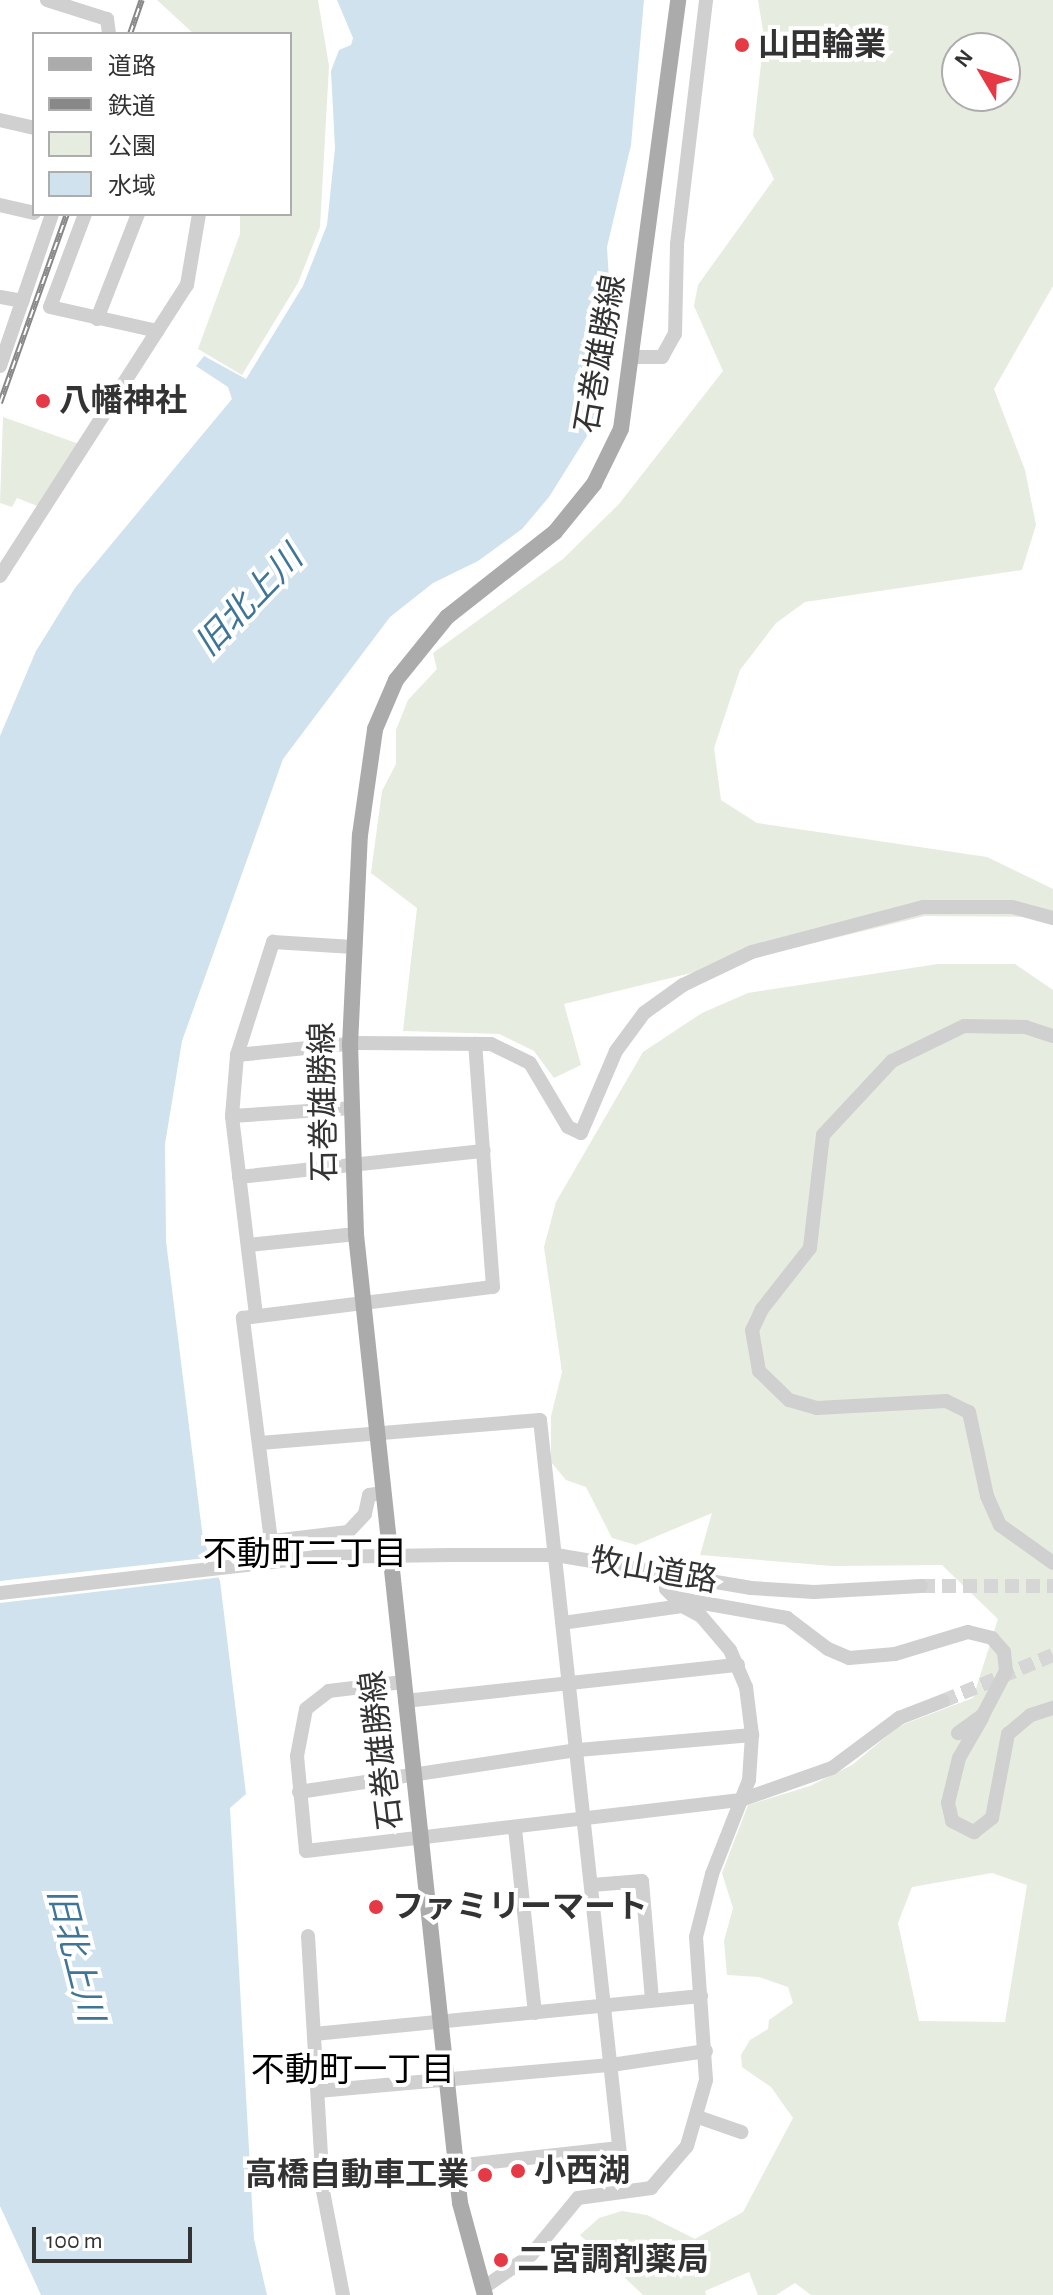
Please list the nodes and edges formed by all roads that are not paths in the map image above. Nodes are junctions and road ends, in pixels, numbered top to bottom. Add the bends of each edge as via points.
1 (47, 0) edge
2 (678, 0) edge
3 (706, 0) edge
4 (109, 32) edge
5 (0, 120) edge
6 (32, 128) edge
7 (0, 205) edge
8 (32, 212) edge
9 (44, 216) edge
10 (84, 216) edge
11 (137, 216) edge
12 (199, 216) edge
13 (0, 297) edge
14 (23, 301) junction
15 (97, 319) junction
16 (157, 331) junction
17 (634, 357) junction
18 (0, 366) edge
19 (0, 576) edge
20 (1053, 918) edge
21 (353, 947) junction
22 (1053, 1036) edge
23 (475, 1044) junction
24 (350, 1045) junction
25 (237, 1055) junction
26 (351, 1108) junction
27 (232, 1116) junction
28 (484, 1151) junction
29 (352, 1167) junction
30 (239, 1177) junction
31 (356, 1234) junction
32 (248, 1245) junction
33 (364, 1305) junction
34 (256, 1315) junction
35 (377, 1433) junction
36 (260, 1443) junction
37 (383, 1493) junction
38 (556, 1555) junction
39 (387, 1556) junction
40 (1053, 1563) edge
41 (669, 1573) junction
42 (921, 1586) tunnel mouth
43 (0, 1593) edge
44 (563, 1623) junction
45 (738, 1665) junction
46 (403, 1682) junction
47 (570, 1684) junction
48 (405, 1701) junction
49 (943, 1701) tunnel mouth
50 (1053, 1708) edge
51 (983, 1715) junction
52 (958, 1733) dead end
53 (752, 1735) junction
54 (578, 1750) junction
55 (414, 1771) junction
56 (299, 1792) junction
57 (741, 1800) junction
58 (584, 1820) junction
59 (515, 1829) junction
60 (421, 1840) junction
61 (592, 1885) junction
62 (308, 1936) dead end
63 (701, 1996) junction
64 (652, 2000) junction
65 (605, 2005) junction
66 (535, 2013) junction
67 (441, 2023) junction
68 (314, 2034) junction
69 (706, 2051) junction
70 (611, 2065) junction
71 (447, 2082) junction
72 (318, 2091) junction
73 (698, 2117) junction
74 (741, 2132) dead end
75 (619, 2148) junction
76 (456, 2166) junction
77 (624, 2191) junction
78 (484, 2292) edge
79 (343, 2295) edge

1 - 4 street via 107,19
2 - 17 main road, 石巻雄勝線
3 - 17 street via 677,244 676,329 662,357
5 - 6 street
7 - 8 street
9 - 14 street
10 - 15 street via 50,307
11 - 15 street
12 - 16 street via 187,285
13 - 14 street
14 - 18 street
15 - 16 street
16 - 19 street
17 - 21 main road, 石巻雄勝線 via 621,429 594,484 536,550 433,631 384,703 366,783
20 - 23 street via 1012,907 923,907 752,952 683,985 644,1013 616,1051 581,1133 568,1127 530,1063 510,1050
21 - 24 main road, 石巻雄勝線
21 - 25 street via 273,942
22 - 40 street via 1026,1027 964,1026 892,1061 823,1135 810,1248 752,1330 759,1371 789,1400 817,1408 946,1401 969,1412 987,1496 1000,1525
23 - 24 street
23 - 28 street
24 - 25 street
24 - 26 main road, 石巻雄勝線
25 - 27 street
26 - 27 street
26 - 29 main road, 石巻雄勝線
27 - 30 street
28 - 29 street
28 - 33 street via 493,1287
29 - 30 street
29 - 31 main road, 石巻雄勝線
30 - 32 street
31 - 32 street
31 - 33 main road, 石巻雄勝線
32 - 34 street
33 - 34 street
33 - 35 main road, 石巻雄勝線
34 - 36 street via 243,1318
35 - 36 street
35 - 37 main road, 石巻雄勝線
35 - 38 street via 540,1420
36 - 37 street via 271,1541 348,1532 365,1514 369,1495
37 - 39 main road, 石巻雄勝線
38 - 39 street, 牧山道路
38 - 41 street, 牧山道路
38 - 44 street
39 - 43 street, 牧山道路 via 315,1557
39 - 46 main road, 石巻雄勝線
41 - 42 street, 牧山道路 via 802,1591
41 - 51 street via 666,1589 675,1598 787,1618 849,1658 895,1654 968,1632 983,1633 1000,1645 1006,1671
44 - 45 street via 682,1606 701,1616
44 - 47 street
45 - 47 street
45 - 53 street
46 - 48 main road, 石巻雄勝線
46 - 56 street via 329,1691 311,1701 297,1756
47 - 48 street
47 - 54 street
48 - 55 main road, 石巻雄勝線
49 - 57 street via 899,1718 832,1768
50 - 51 street via 1031,1715 1008,1734 992,1818 974,1832 952,1821 948,1803 959,1758
51 - 52 street
53 - 54 street
53 - 57 street via 749,1780
54 - 55 street
54 - 58 street
55 - 56 street
55 - 60 main road, 石巻雄勝線
56 - 60 street via 306,1851
57 - 58 street
57 - 63 street via 712,1874 696,1937
58 - 59 street
58 - 61 street
59 - 60 street
59 - 66 street
60 - 67 main road, 石巻雄勝線
61 - 64 street via 642,1881
61 - 65 street
62 - 68 street
63 - 64 street
63 - 69 street
64 - 65 street
65 - 66 street
65 - 70 street
66 - 67 street
67 - 68 street
67 - 71 main road, 石巻雄勝線
68 - 72 street
69 - 70 street
69 - 73 street
70 - 71 street
70 - 75 street
71 - 72 street
71 - 76 main road, 石巻雄勝線
72 - 79 street via 323,2191
73 - 74 street
73 - 77 street via 687,2146 657,2184
75 - 76 street
75 - 77 street
76 - 78 main road, 石巻雄勝線 via 464,2226
77 - 78 street via 578,2198 531,2255

